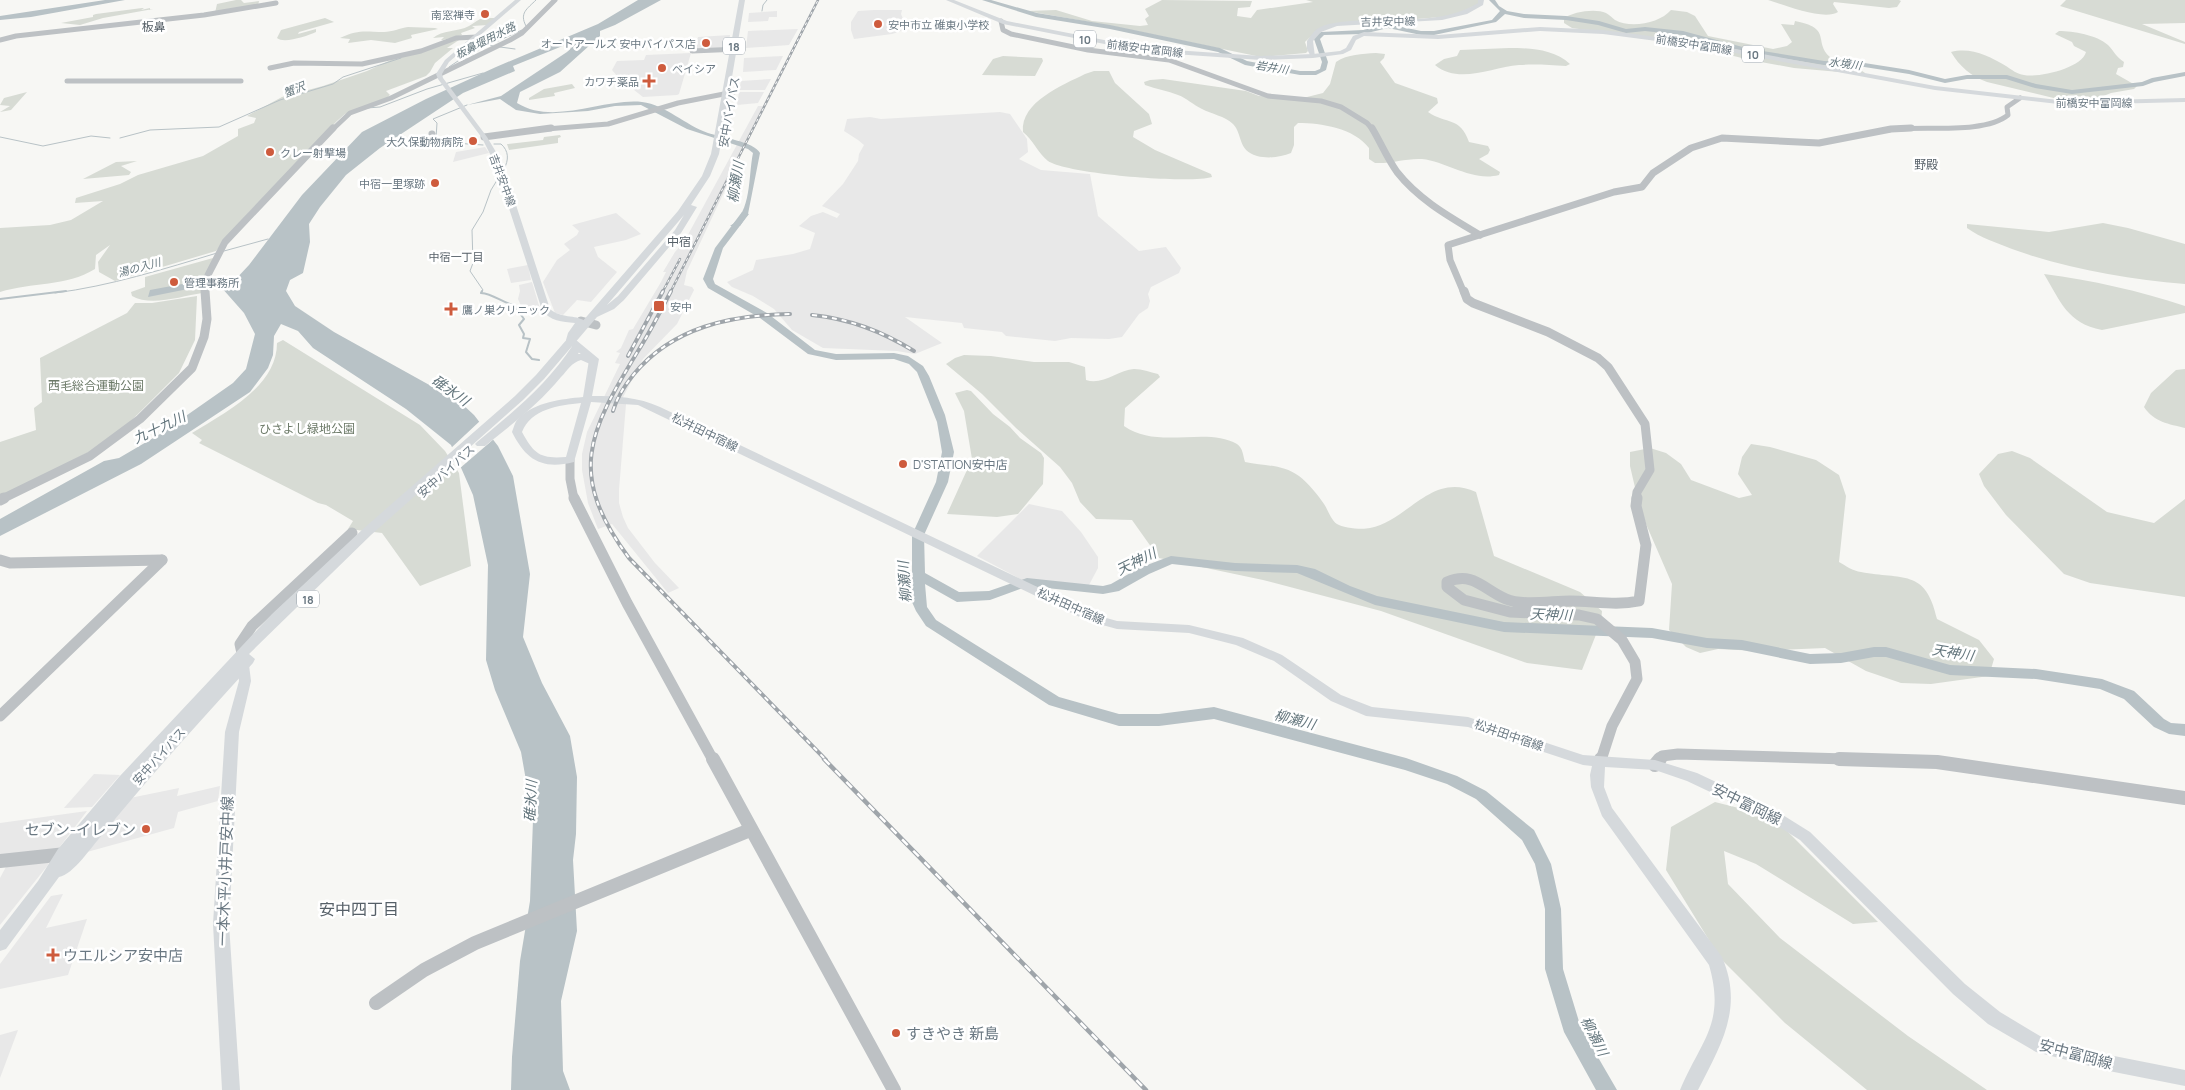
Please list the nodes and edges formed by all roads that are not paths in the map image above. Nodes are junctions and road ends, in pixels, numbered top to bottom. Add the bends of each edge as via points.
1 (518, 0) edge
2 (554, 0) edge
3 (742, 0) edge
4 (748, 0) edge
5 (948, 0) edge
6 (1481, 0) edge
7 (276, 3) dead end
8 (1001, 21) junction
9 (477, 37) junction
10 (0, 40) edge
11 (737, 49) junction
12 (692, 52) dead end
13 (1314, 56) junction
14 (270, 68) dead end
15 (440, 78) junction
16 (67, 81) dead end
17 (241, 81) dead end
18 (730, 92) junction
19 (2020, 98) junction
20 (2185, 100) edge
21 (432, 134) dead end
22 (484, 137) junction
23 (722, 138) junction
24 (434, 145) dead end
25 (696, 192) junction
26 (696, 203) junction
27 (1480, 235) junction
28 (635, 272) junction
29 (608, 291) junction
30 (627, 292) junction
31 (579, 320) junction
32 (596, 325) dead end
33 (573, 346) junction
34 (569, 360) junction
35 (594, 362) junction
36 (498, 421) junction
37 (570, 460) junction
38 (0, 500) edge
39 (375, 531) junction
40 (352, 533) dead end
41 (0, 560) edge
42 (242, 658) junction
43 (0, 716) edge
44 (1600, 762) junction
45 (1655, 765) junction
46 (2185, 798) edge
47 (750, 830) junction
48 (70, 854) junction
49 (0, 861) edge
50 (0, 943) edge
51 (376, 1002) dead end
52 (2185, 1078) edge
53 (231, 1090) edge
54 (894, 1090) edge
55 (1689, 1090) edge

1 - 9 main road
2 - 15 street via 518,36
3 - 11 main road, 安中バイパス / 18
4 - 11 main road, 安中バイパス / 18
5 - 8 main road, 前橋安中富岡線 / 10
6 - 13 main road, 吉井安中線 via 1475,10 1447,17 1348,22 1323,28 1312,37 1310,45
7 - 10 street
8 - 13 main road, 前橋安中富岡線 / 10 via 1129,47 1237,57
8 - 27 street via 1003,30 1011,34 1088,50 1169,60 1268,96 1321,101 1341,107 1367,123 1399,174 1428,203
9 - 14 street via 456,38 421,51 368,63 294,63
9 - 15 main road via 447,61
11 - 12 street
11 - 18 main road, 安中バイパス / 18
13 - 19 main road, 前橋安中富岡線 / 10 via 1346,52 1352,40 1364,34 1451,36 1540,29 1594,32 1680,41 1918,86
15 - 22 main road, 吉井安中線
15 - 38 street via 344,117 238,226 208,275 204,337 192,368 140,421 90,456
16 - 17 street
18 - 22 street via 608,124
18 - 23 main road, 安中バイパス / 18
19 - 20 main road, 前橋安中富岡線 / 10 via 2076,104
19 - 27 street via 2007,107 2008,115 2002,120 1977,126 1891,129 1819,144 1736,137 1708,141 1653,173 1642,187 1614,192
21 - 24 street
22 - 31 main road, 吉井安中線 via 502,173 546,310 557,318
23 - 25 main road, 安中バイパス / 18
23 - 26 main road, 安中バイパス / 18 via 716,167
25 - 28 main road, 安中バイパス / 18
25 - 29 main road
26 - 28 main road, 安中バイパス / 18
26 - 30 main road via 686,222
27 - 44 street via 1448,245 1450,260 1467,298 1501,315 1548,332 1598,358 1613,374 1645,424 1650,470 1637,492 1636,506 1646,545 1639,601 1626,604 1520,602 1507,600 1468,578 1446,582 1447,587 1464,600 1510,612 1579,615 1596,619 1622,640 1635,662 1637,679 1612,726
28 - 36 main road, 安中バイパス / 18 via 544,377
29 - 30 main road
29 - 31 main road
30 - 31 main road via 611,307
31 - 32 street
31 - 33 main road via 565,334
33 - 34 main road
33 - 35 main road via 590,355
33 - 36 main road via 551,355
34 - 35 main road via 582,356
34 - 36 main road via 532,400
35 - 37 main road
36 - 39 main road, 安中バイパス / 18
36 - 39 main road, 安中バイパス / 18 via 413,491
37 - 44 main road, 松井田中宿線 via 537,460 518,435 516,429 522,420 540,408 557,404 604,400 640,403 709,433 1079,612 1109,623 1182,628 1239,641 1278,658 1336,698 1371,712 1468,722 1568,756
37 - 47 street via 574,500
39 - 42 main road, 安中バイパス / 18 via 287,619
40 - 42 street via 252,626 240,644
41 - 43 street via 10,563 162,560
42 - 48 main road, 安中バイパス / 18
42 - 53 main road, 一本木平小井戸安中線 via 245,681 232,732 223,866 223,968
44 - 45 main road, 安中富岡線
44 - 55 main road via 1596,779 1599,797 1607,812 1716,962 1722,978 1725,996 1720,1029
45 - 46 street via 1662,756 1678,754 1937,762
45 - 52 main road, 安中富岡線 via 1692,778 1768,813 1805,836 1959,989 2009,1029 2055,1050
47 - 51 street via 448,956
47 - 54 street
48 - 49 street
48 - 50 main road, 安中バイパス / 18

